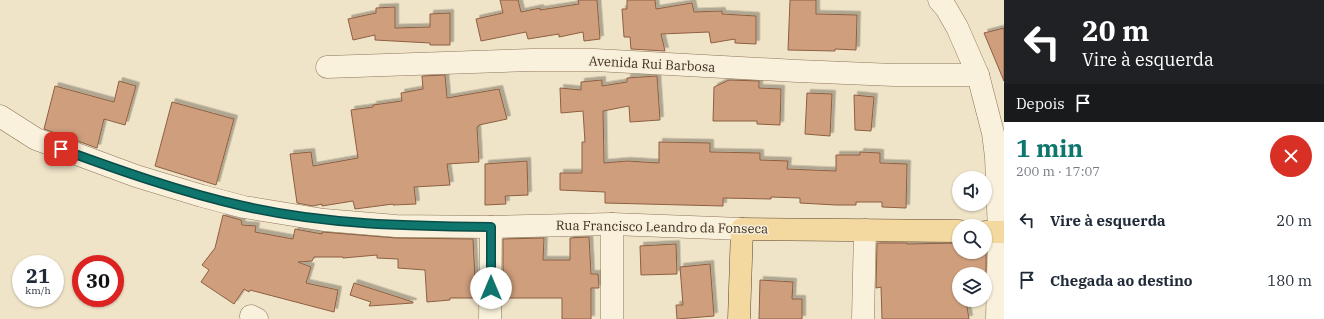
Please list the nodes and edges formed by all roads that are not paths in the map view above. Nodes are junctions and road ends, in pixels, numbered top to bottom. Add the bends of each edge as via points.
1 (939, 0) edge
2 (327, 67) dead end
3 (978, 75) junction
4 (0, 116) edge
5 (612, 224) junction
6 (491, 227) junction
7 (742, 229) junction
8 (865, 230) junction
9 (952, 231) edge
10 (996, 232) edge
11 (490, 319) edge
12 (612, 319) edge
13 (739, 319) edge
14 (863, 319) edge
15 (997, 319) edge

1 - 3 street via 957,27
2 - 3 street, Avenida Rui Barbosa via 595,60 842,73
3 - 10 street via 993,133 996,157
4 - 6 street, Rua Francisco Leandro da Fonseca via 36,139 61,149 136,176 244,207 396,226
5 - 6 street, Rua Francisco Leandro da Fonseca
5 - 7 street, Rua Francisco Leandro da Fonseca
5 - 12 street
6 - 11 street
7 - 8 main road, Rua Francisco Leandro da Fonseca
7 - 13 main road
8 - 9 main road, Rua Francisco Leandro da Fonseca
8 - 14 street
10 - 15 street

